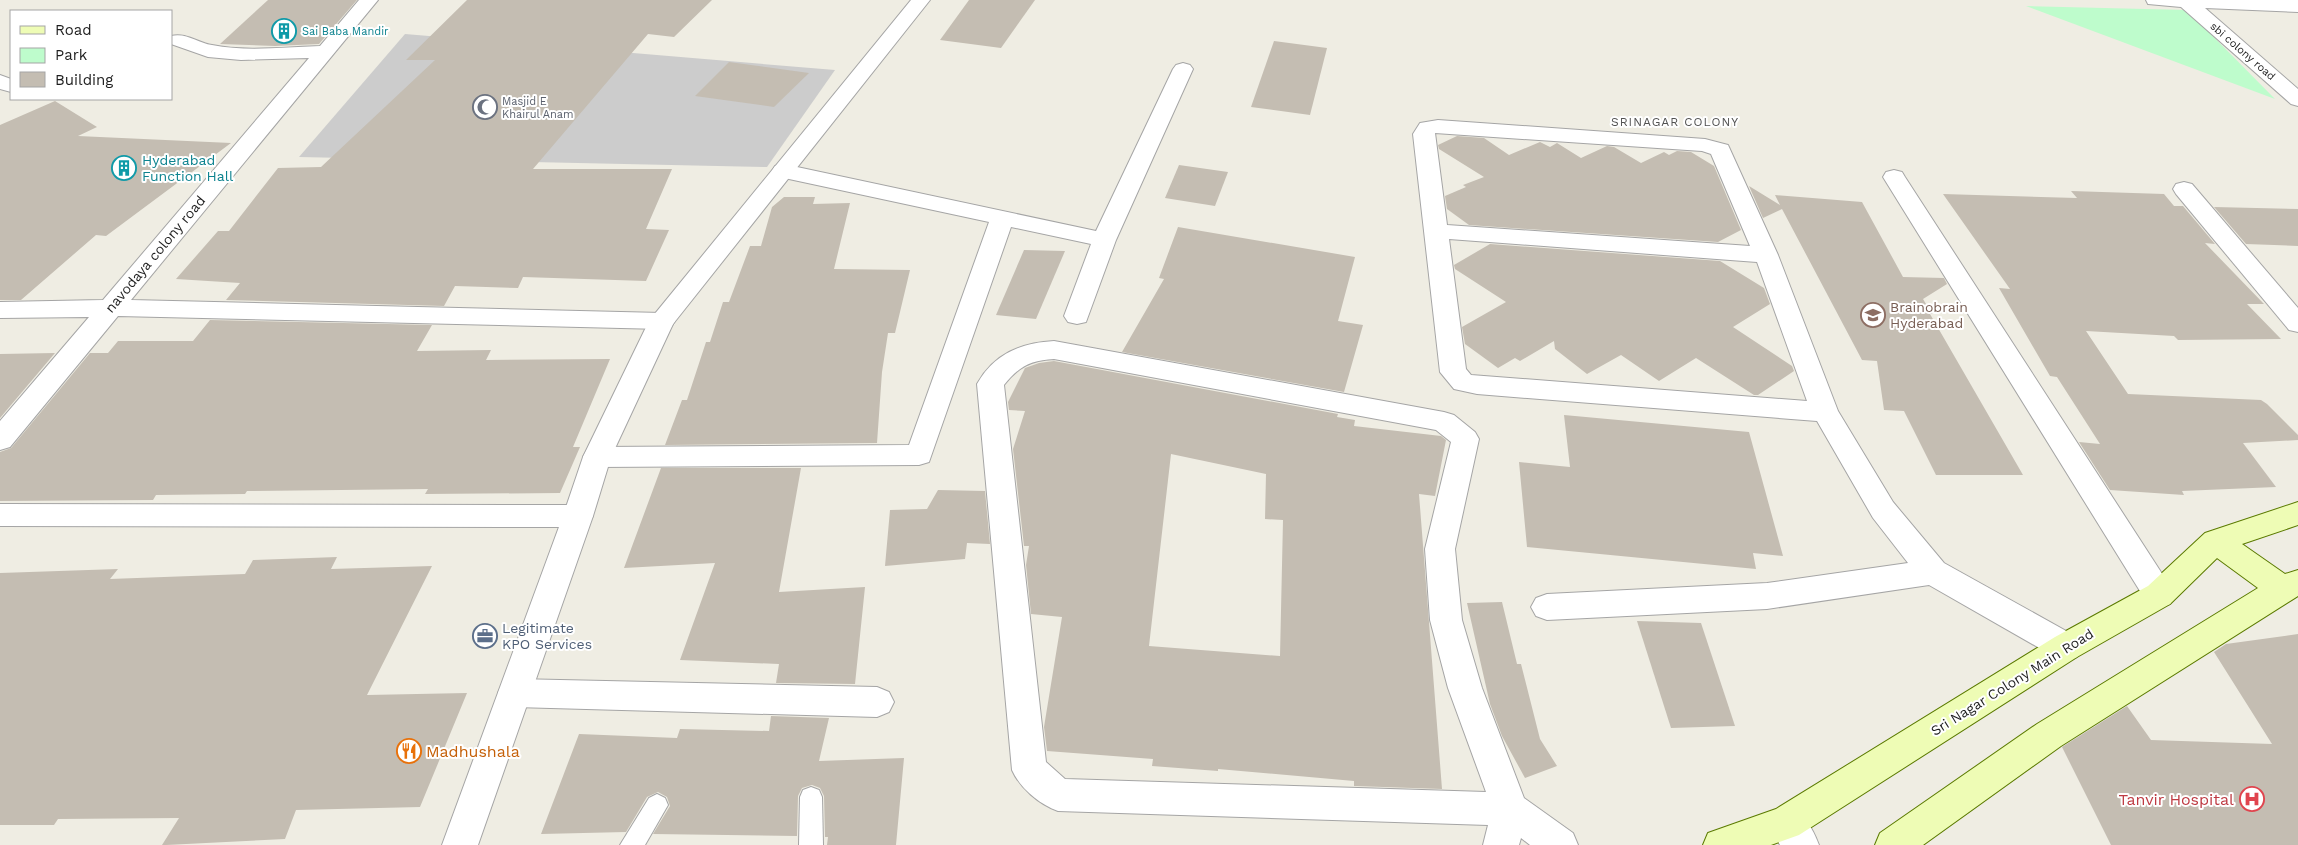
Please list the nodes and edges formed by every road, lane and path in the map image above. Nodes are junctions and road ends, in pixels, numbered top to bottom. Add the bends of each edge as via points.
1 (369, 0) edge
2 (921, 0) edge
3 (2155, 0) edge
4 (2187, 2) junction
5 (2298, 6) edge
6 (178, 40) dead end
7 (325, 52) junction
8 (1183, 69) dead end
9 (2298, 100) edge
10 (783, 171) junction
11 (1894, 177) dead end
12 (2184, 189) dead end
13 (1002, 218) junction
14 (1436, 231) junction
15 (1104, 240) junction
16 (1766, 255) junction
17 (109, 308) junction
18 (0, 310) edge
19 (1077, 316) dead end
20 (662, 321) junction
21 (2298, 324) edge
22 (1825, 412) junction
23 (0, 440) edge
24 (597, 457) junction
25 (2298, 513) edge
26 (0, 516) edge
27 (578, 516) junction
28 (2216, 541) junction
29 (1933, 572) junction
30 (2290, 585) edge
31 (2159, 595) junction
32 (1548, 607) dead end
33 (2066, 646) junction
34 (515, 693) junction
35 (877, 702) dead end
36 (811, 797) dead end
37 (657, 805) dead end
38 (1510, 809) junction
39 (1793, 834) edge
40 (460, 845) edge
41 (632, 845) edge
42 (811, 845) edge
43 (1501, 845) edge
44 (1560, 845) edge
45 (1721, 845) edge
46 (1893, 845) edge

1 - 7 street, navodaya colony road
2 - 10 street
3 - 4 street
4 - 5 street
4 - 9 street, sbi colony road
6 - 7 street via 208,51 241,54
7 - 17 street, navodaya colony road
8 - 15 street
10 - 13 street
10 - 20 street
11 - 31 street
12 - 21 street
13 - 15 street
13 - 24 street via 919,455
14 - 16 street
14 - 16 street via 1424,134 1428,128 1438,126 1705,145 1720,150 1726,160
14 - 22 street via 1453,372 1463,382
15 - 19 street
16 - 22 street
17 - 18 street
17 - 20 street
17 - 23 street, navodaya colony road
20 - 24 street
22 - 29 street via 1883,510
24 - 27 street
25 - 28 main road, Sri Nagar Colony Main Road
26 - 27 street
27 - 34 street
28 - 30 main road
28 - 31 main road, Sri Nagar Colony Main Road
29 - 32 street via 1766,596
29 - 33 street
30 - 46 main road via 2049,735
31 - 33 main road, Sri Nagar Colony Main Road
33 - 39 main road, Sri Nagar Colony Main Road
34 - 35 street
34 - 40 street
36 - 42 lane
37 - 41 lane
38 - 38 street via 1058,795 1040,780 1029,770 990,384 1006,363 1035,350 1054,350 1444,422 1465,439 1464,455 1440,549 1446,620 1471,706
38 - 43 street
38 - 44 street
39 - 45 main road, Sri Nagar Colony Main Road

